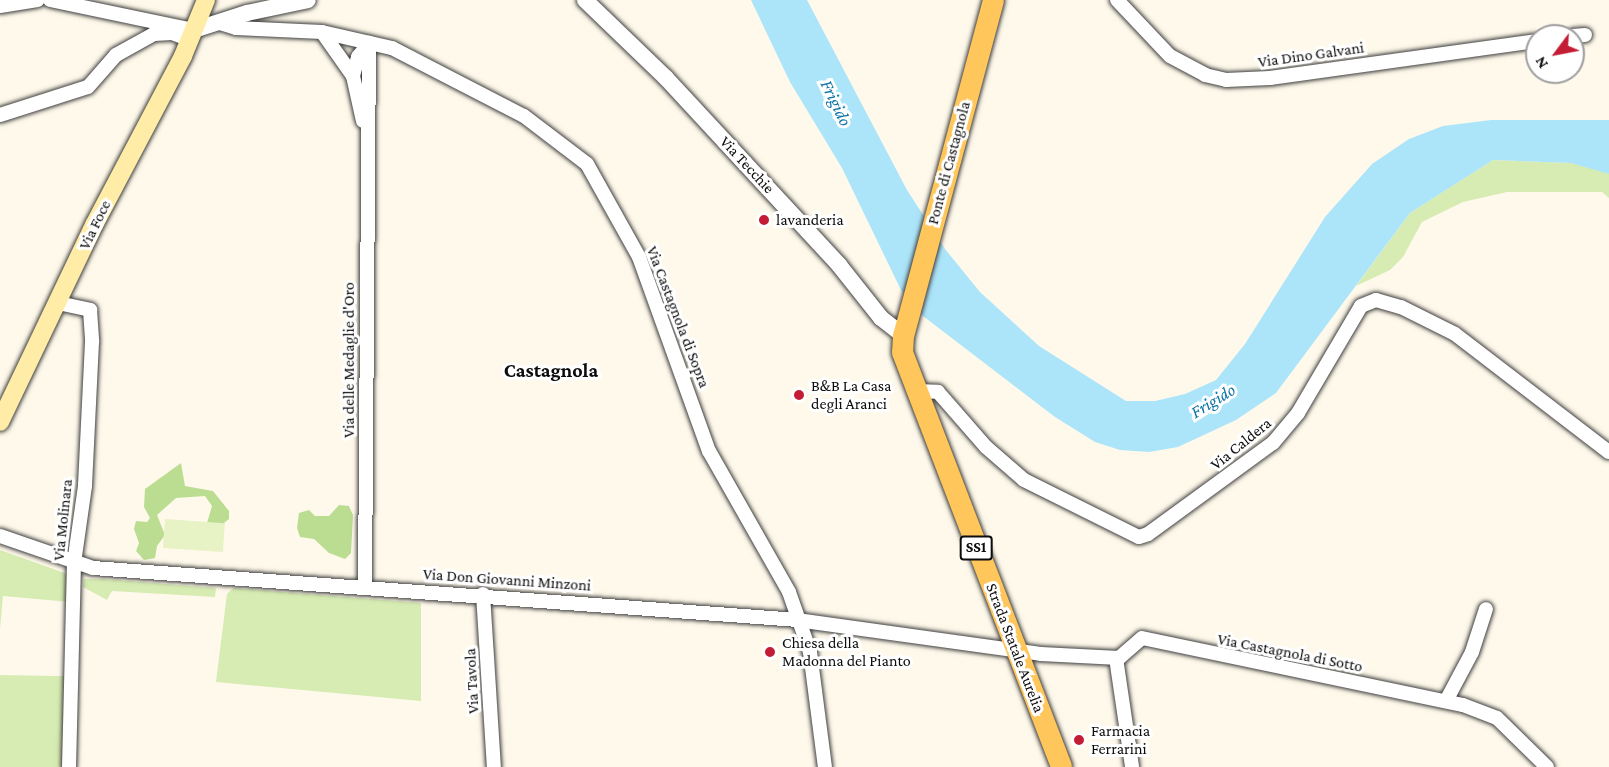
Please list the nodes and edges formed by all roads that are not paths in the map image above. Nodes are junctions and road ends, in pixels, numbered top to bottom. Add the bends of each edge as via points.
1 (38, 0) edge
2 (50, 0) edge
3 (308, 0) edge
4 (585, 0) edge
5 (993, 0) edge
6 (1117, 0) edge
7 (0, 6) edge
8 (197, 21) edge
9 (220, 23) junction
10 (322, 32) junction
11 (369, 43) junction
12 (1525, 43) edge
13 (353, 76) junction
14 (0, 115) edge
15 (366, 135) junction
16 (58, 303) junction
17 (904, 331) junction
18 (914, 391) junction
19 (0, 422) edge
20 (1609, 452) edge
21 (0, 536) edge
22 (74, 563) junction
23 (365, 585) junction
24 (483, 594) junction
25 (1486, 609) dead end
26 (797, 620) junction
27 (1015, 648) junction
28 (1116, 658) junction
29 (1446, 701) junction
30 (69, 767) edge
31 (494, 767) edge
32 (825, 767) edge
33 (1061, 767) edge
34 (1132, 767) edge
35 (1547, 767) edge

1 - 7 street
2 - 8 street
3 - 9 street
4 - 17 street, Via Tecchie via 666,78 839,265 881,318
5 - 17 main road, Ponte di Castagnola
6 - 12 street, Via Dino Galvani via 1170,56 1205,75 1226,80 1270,78
8 - 9 street
8 - 14 street via 172,33 154,34 116,55 88,87
8 - 16 main road, Via Foce
9 - 10 street, Via Castagnola di Sopra via 236,28
10 - 11 street, Via Castagnola di Sopra
10 - 13 street, Via delle Medaglie d'Oro
11 - 13 street via 358,57
11 - 15 street, Via delle Medaglie d'Oro via 371,88
11 - 26 street, Via Castagnola di Sopra via 392,48 524,116 587,165 639,257 709,451 773,558
13 - 15 street, Via delle Medaglie d'Oro
15 - 23 street, Via delle Medaglie d'Oro
16 - 19 main road, Via Foce
16 - 22 street, Via Molinara via 85,307 91,315 84,486
17 - 18 main road, Strada Statale Aurelia / SS1 via 904,365
18 - 20 street, Via Caldera via 938,392 986,447 1024,480 1138,537 1154,530 1273,442 1298,413 1361,306 1376,300 1401,307 1455,334
18 - 27 main road, Strada Statale Aurelia / SS1
21 - 22 street, Via Don Giovanni Minzoni
22 - 23 street, Via Don Giovanni Minzoni via 93,568
22 - 30 street, Via Molinara
23 - 24 street, Via Don Giovanni Minzoni
24 - 26 street, Via Don Giovanni Minzoni
24 - 31 street, Via Tavola
25 - 29 street via 1472,652
26 - 27 street, Via Don Giovanni Minzoni
26 - 32 street, Via Castagnola di Sopra via 814,675
27 - 28 street via 1041,654
27 - 33 main road, Strada Statale Aurelia / SS1
28 - 29 street, Via Castagnola di Sotto via 1124,657 1142,638
28 - 34 street
29 - 35 street, Via Castagnola di Sotto via 1497,718

